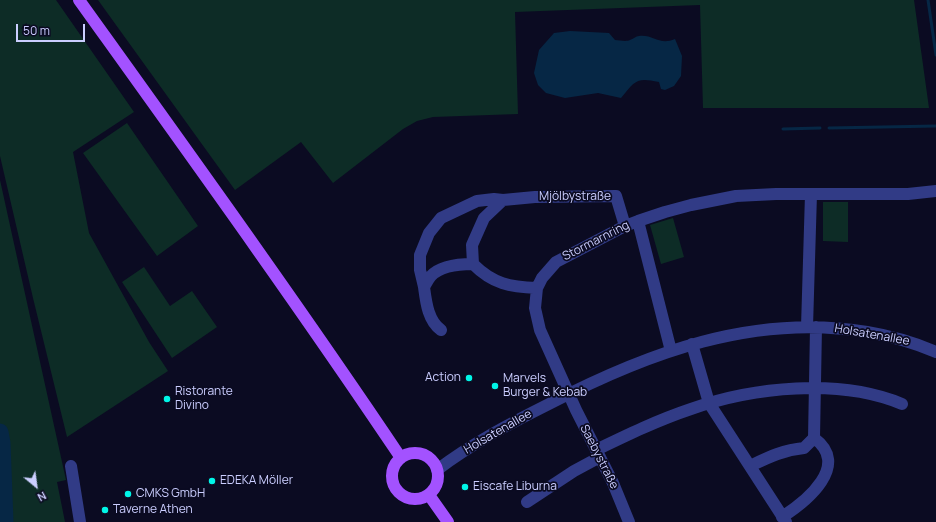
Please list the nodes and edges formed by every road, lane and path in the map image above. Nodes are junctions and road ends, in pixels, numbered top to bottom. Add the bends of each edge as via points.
1 (79, 0) edge
2 (936, 191) edge
3 (811, 194) junction
4 (503, 200) junction
5 (638, 221) junction
6 (624, 226) junction
7 (474, 264) junction
8 (424, 287) junction
9 (537, 288) junction
10 (811, 327) junction
11 (441, 330) dead end
12 (692, 344) junction
13 (671, 351) junction
14 (936, 352) edge
15 (814, 388) junction
16 (569, 393) junction
17 (709, 403) junction
18 (902, 404) dead end
19 (814, 438) junction
20 (598, 454) junction
21 (401, 458) junction
22 (71, 466) dead end
23 (750, 466) junction
24 (438, 470) junction
25 (429, 495) junction
26 (527, 502) dead end
27 (784, 520) edge
28 (80, 522) edge
29 (448, 522) edge
30 (629, 522) edge

1 - 21 main road via 254,244
2 - 3 street, Stormarnring via 908,194
3 - 5 street, Stormarnring via 736,196 691,205
3 - 10 street
4 - 6 street, Mjölbystraße via 616,196
4 - 7 street via 484,218 472,245
4 - 8 street, Mjölbystraße via 478,201 441,218 429,233 420,255
5 - 6 street, Stormarnring
5 - 13 street, Stormarnring
6 - 9 street, Stormarnring via 556,262
7 - 8 street via 445,267 432,275
7 - 9 street via 491,279 507,285
8 - 11 street, Mjölbystraße via 430,317
9 - 16 street, Stormarnring via 535,308 540,330
10 - 12 street, Holsatenallee via 763,329
10 - 14 street, Holsatenallee via 856,330 897,338
10 - 15 street
12 - 13 street, Holsatenallee
12 - 17 street
13 - 16 street, Holsatenallee via 624,368
15 - 17 street via 764,392
15 - 18 street via 851,391
15 - 19 street
16 - 20 street, Saebystraße
16 - 24 street, Holsatenallee via 497,432
17 - 20 street via 653,424
17 - 23 street
19 - 23 street via 804,448 775,454
19 - 27 street via 825,447 827,472 818,487
20 - 26 street
20 - 30 street, Saebystraße
21 - 24 main road via 418,453 427,456
21 - 25 main road via 392,475 394,485 400,494 414,499
22 - 28 street
23 - 27 street
24 - 25 main road via 435,488
25 - 29 main road

